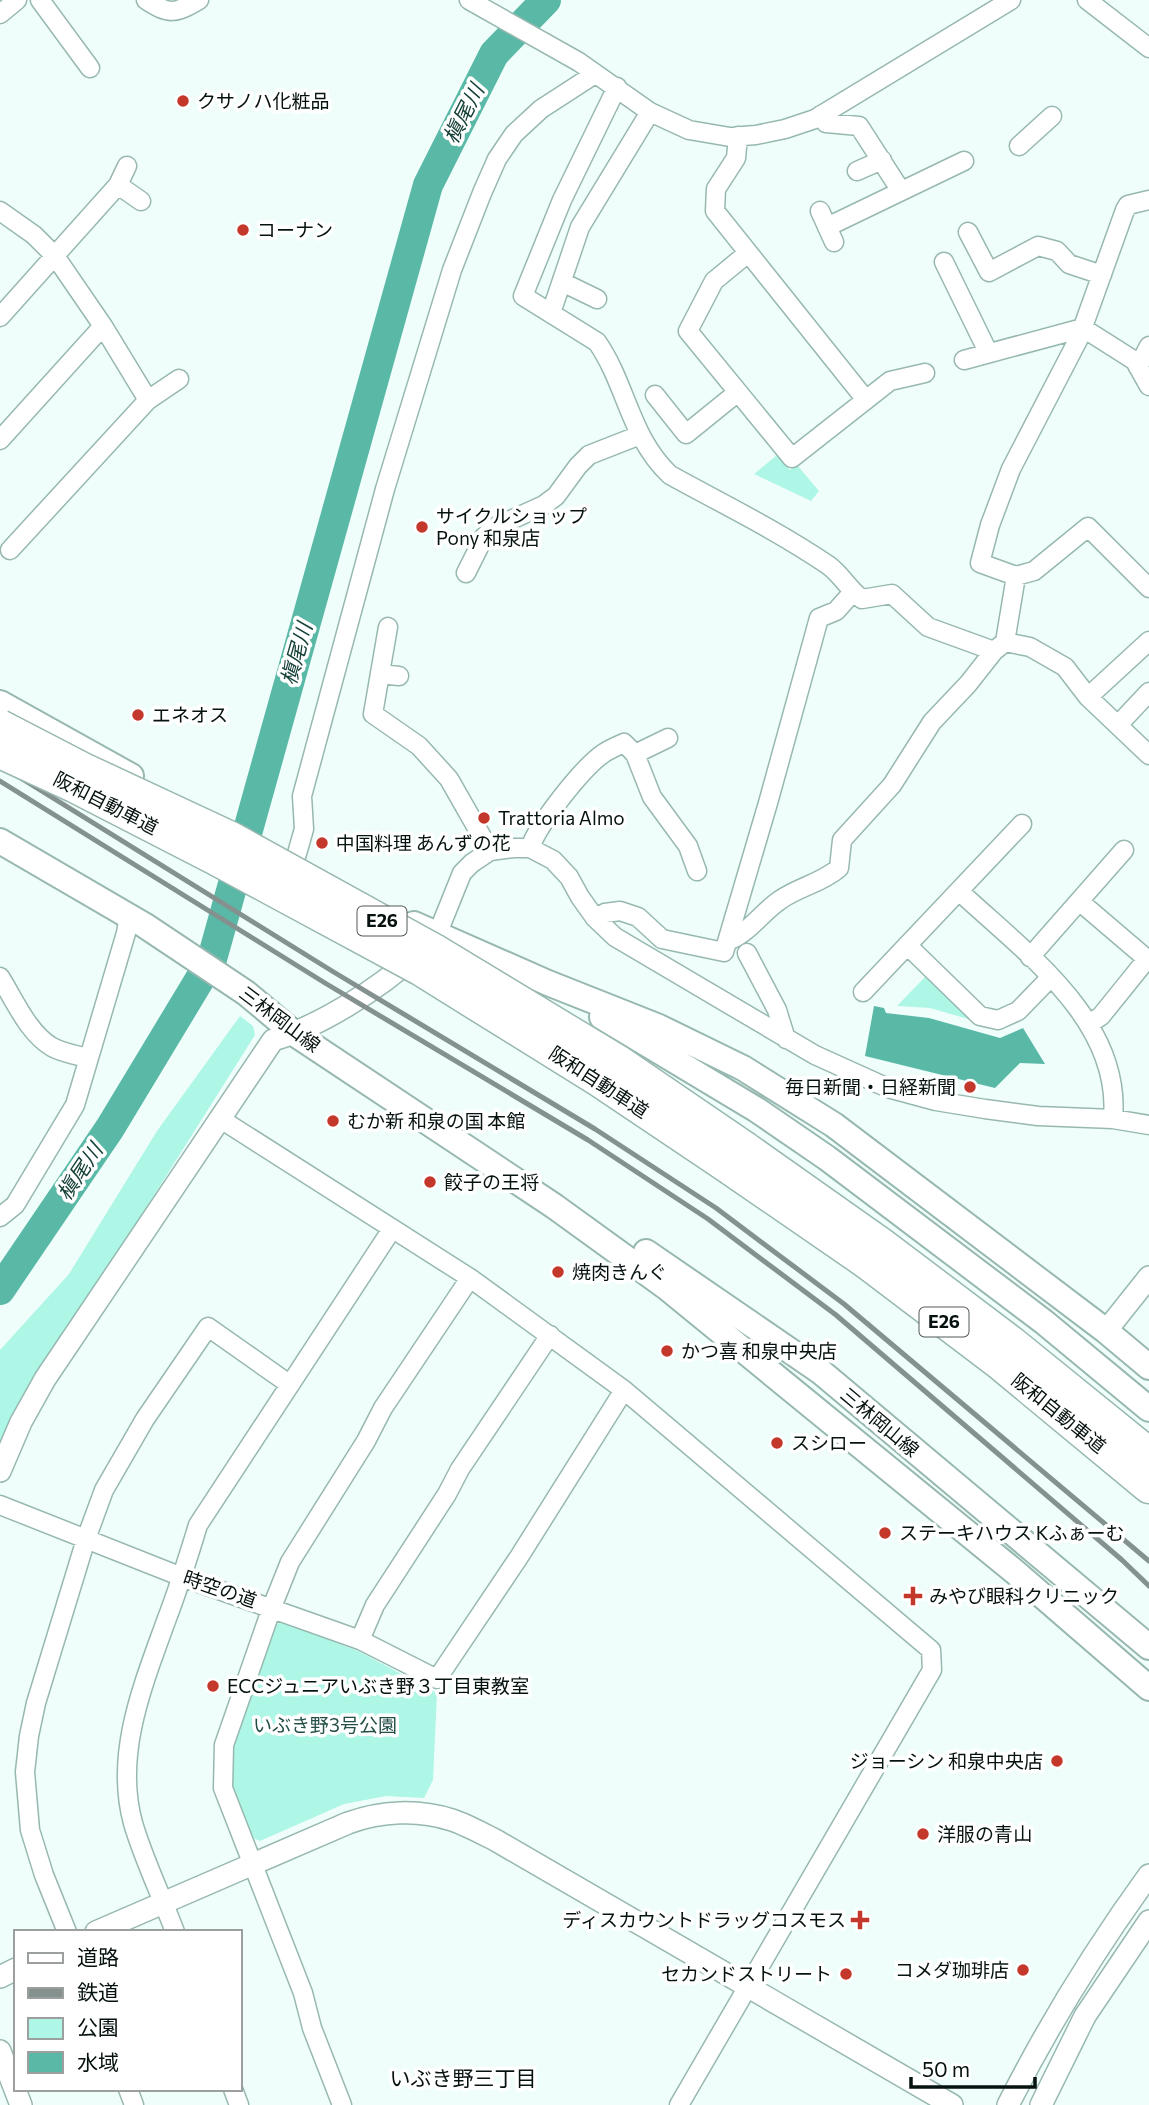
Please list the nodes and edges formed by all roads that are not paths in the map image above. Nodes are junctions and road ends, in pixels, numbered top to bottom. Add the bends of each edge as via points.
1 (17, 0) edge
2 (40, 0) edge
3 (146, 0) edge
4 (199, 0) edge
5 (1011, 0) edge
6 (1087, 0) edge
7 (475, 3) edge
8 (0, 14) edge
9 (1149, 48) edge
10 (90, 68) dead end
11 (595, 74) junction
12 (617, 88) junction
13 (650, 112) junction
14 (821, 115) junction
15 (1052, 116) dead end
16 (738, 136) junction
17 (1019, 146) dead end
18 (882, 160) junction
19 (964, 161) dead end
20 (127, 166) dead end
21 (857, 171) dead end
22 (118, 185) junction
23 (901, 191) junction
24 (1149, 200) edge
25 (141, 201) dead end
26 (0, 211) edge
27 (827, 227) dead end
28 (968, 232) dead end
29 (748, 253) junction
30 (55, 256) junction
31 (944, 262) dead end
32 (1102, 275) junction
33 (562, 282) junction
34 (597, 299) dead end
35 (551, 313) junction
36 (0, 317) edge
37 (103, 327) junction
38 (1083, 328) junction
39 (1149, 346) edge
40 (988, 352) junction
41 (964, 360) dead end
42 (1138, 367) junction
43 (179, 379) dead end
44 (915, 381) dead end
45 (1149, 386) edge
46 (738, 392) junction
47 (654, 395) dead end
48 (148, 400) junction
49 (866, 400) junction
50 (640, 435) junction
51 (0, 440) edge
52 (4, 551) edge
53 (467, 573) dead end
54 (1016, 576) junction
55 (1149, 588) edge
56 (853, 592) junction
57 (388, 627) dead end
58 (1149, 641) edge
59 (1000, 647) junction
60 (380, 674) junction
61 (399, 676) dead end
62 (1149, 692) edge
63 (1088, 697) junction
64 (0, 703) edge
65 (1118, 724) junction
66 (0, 726) edge
67 (668, 738) dead end
68 (0, 752) edge
69 (635, 754) junction
70 (1149, 755) edge
71 (1022, 824) dead end
72 (0, 841) edge
73 (530, 848) junction
74 (1124, 850) dead end
75 (490, 851) junction
76 (288, 861) junction
77 (697, 872) dead end
78 (959, 891) junction
79 (1079, 901) junction
80 (595, 918) junction
81 (137, 920) junction
82 (437, 935) junction
83 (728, 941) junction
84 (907, 945) junction
85 (747, 953) dead end
86 (1030, 957) junction
87 (0, 976) edge
88 (1050, 978) junction
89 (548, 983) junction
90 (863, 992) dead end
91 (1089, 1024) junction
92 (295, 1034) junction
93 (786, 1040) junction
94 (88, 1058) junction
95 (219, 1118) junction
96 (1113, 1119) junction
97 (1149, 1125) edge
98 (738, 1158) junction
99 (554, 1206) junction
100 (0, 1217) edge
101 (392, 1229) junction
102 (1149, 1277) edge
103 (470, 1278) junction
104 (1106, 1331) junction
105 (550, 1335) junction
106 (1149, 1367) edge
107 (289, 1384) junction
108 (624, 1390) junction
109 (1149, 1409) edge
110 (1149, 1454) edge
111 (0, 1471) edge
112 (1149, 1487) edge
113 (0, 1505) edge
114 (86, 1539) junction
115 (182, 1577) junction
116 (272, 1607) junction
117 (360, 1640) junction
118 (1149, 1647) edge
119 (1149, 1688) edge
120 (252, 1864) junction
121 (1149, 1875) edge
122 (164, 1903) junction
123 (1149, 1921) edge
124 (66, 1930) edge
125 (101, 1930) edge
126 (174, 1930) edge
127 (747, 1987) junction
128 (0, 2051) edge
129 (14, 2087) edge
130 (342, 2105) edge
131 (679, 2105) edge
132 (952, 2105) edge
133 (1008, 2105) edge
134 (1041, 2105) edge

1 - 8 street
2 - 10 street
3 - 4 street via 163,12
5 - 14 street
6 - 9 street
7 - 11 street
11 - 12 street
11 - 76 street via 514,134 497,159 452,270 385,489 302,796 304,829
12 - 13 street
12 - 35 street via 562,200 523,296
13 - 16 street via 689,130
13 - 33 street via 607,170 580,227 566,245
14 - 16 street via 785,129
14 - 18 street via 826,123 859,126
15 - 17 street
16 - 29 street via 736,158 716,189 715,211
18 - 21 street
18 - 23 street
19 - 23 street via 941,162
20 - 22 street
22 - 25 street
22 - 30 street
23 - 27 street
24 - 32 street via 1128,205
26 - 30 street
28 - 32 street via 989,272 1038,246 1057,251 1069,264
29 - 46 street via 715,281 688,331
29 - 49 street
30 - 36 street
30 - 37 street
31 - 40 street
32 - 38 street
33 - 34 street
33 - 35 street
35 - 50 street via 597,342
37 - 48 street
37 - 51 street
38 - 40 street
38 - 42 street
38 - 54 street via 1011,469 982,552 980,563
39 - 42 street
40 - 41 street
42 - 45 street
43 - 48 street
44 - 49 street via 890,382
46 - 47 street via 686,434 673,405
46 - 49 street via 792,458
48 - 52 street
50 - 53 street via 589,455 556,496 493,528
50 - 56 street via 670,475 793,542 831,567
54 - 55 street via 1034,571 1088,527
54 - 59 street
56 - 59 street via 862,599 892,594 928,627
56 - 83 street via 836,611 819,618
57 - 60 street
58 - 63 street
59 - 63 street via 1030,647 1065,667
59 - 83 street via 932,722 892,785 842,840 839,868 823,881 778,901 740,936
60 - 61 street
60 - 75 street via 373,714 413,732 436,777 449,779
62 - 65 street
63 - 65 street
64 - 76 main road
65 - 70 street
66 - 98 highway, 阪和自動車道 / E26, bridge via 231,838 434,950 619,1062
67 - 69 street
68 - 98 highway, 阪和自動車道 / E26, bridge via 157,828 420,969 600,1081
69 - 73 street via 624,743 602,754 551,813
69 - 77 street via 652,797 688,846
71 - 78 street
72 - 81 main road, 三林岡山線
73 - 75 street
73 - 80 street via 553,860 569,877
74 - 79 street
75 - 82 street via 462,873
76 - 82 main road
78 - 84 street
78 - 86 street
79 - 86 street
79 - 91 street via 1147,959 1101,1016
80 - 83 street via 620,911 638,917 662,939 724,952
80 - 93 street via 641,954
81 - 92 main road, 三林岡山線 via 237,987
81 - 94 street via 126,933
82 - 89 main road
82 - 92 street via 393,976
84 - 88 street via 980,1016 998,1020 1018,1011
84 - 90 street
85 - 93 street via 777,1010
86 - 88 street
87 - 94 street via 34,1030 50,1046
88 - 91 street via 1072,998
89 - 104 main road via 659,1027 772,1086 834,1125
89 - 109 main road via 827,1158 1044,1322
91 - 96 street via 1114,1084
92 - 95 street via 273,1040
92 - 99 main road, 三林岡山線
93 - 96 street via 888,1088 936,1101 1038,1116
94 - 100 street via 75,1105 15,1205
95 - 101 street
95 - 111 street via 45,1378
96 - 97 street
98 - 110 highway, 阪和自動車道 / E26 via 881,1244
98 - 112 highway, 阪和自動車道 / E26
99 - 118 main road, 三林岡山線 via 605,1224 821,1372
99 - 119 main road, 三林岡山線 via 714,1324 1016,1572
101 - 103 street
101 - 107 street
102 - 104 street
103 - 105 street
103 - 116 street via 383,1408 290,1562
104 - 106 main road
105 - 108 street
105 - 117 street via 375,1605
107 - 114 street via 208,1327 145,1419 104,1490
107 - 115 street via 198,1525
108 - 117 street, 時空の道 via 437,1679
108 - 127 street via 926,1644 933,1658 932,1670
113 - 114 street, 時空の道
114 - 115 street, 時空の道
114 - 124 street via 36,1703 25,1772 30,1830
115 - 116 street, 時空の道
115 - 122 street via 138,1701 128,1750 133,1822
116 - 117 street, 時空の道
116 - 120 street via 223,1757 223,1788
120 - 122 street
120 - 127 street via 368,1816 423,1814 452,1820 498,1841
120 - 130 street
121 - 133 street via 1068,1994
122 - 125 street
122 - 126 street
123 - 134 street via 1085,2016
127 - 131 street
127 - 132 street
128 - 129 street

